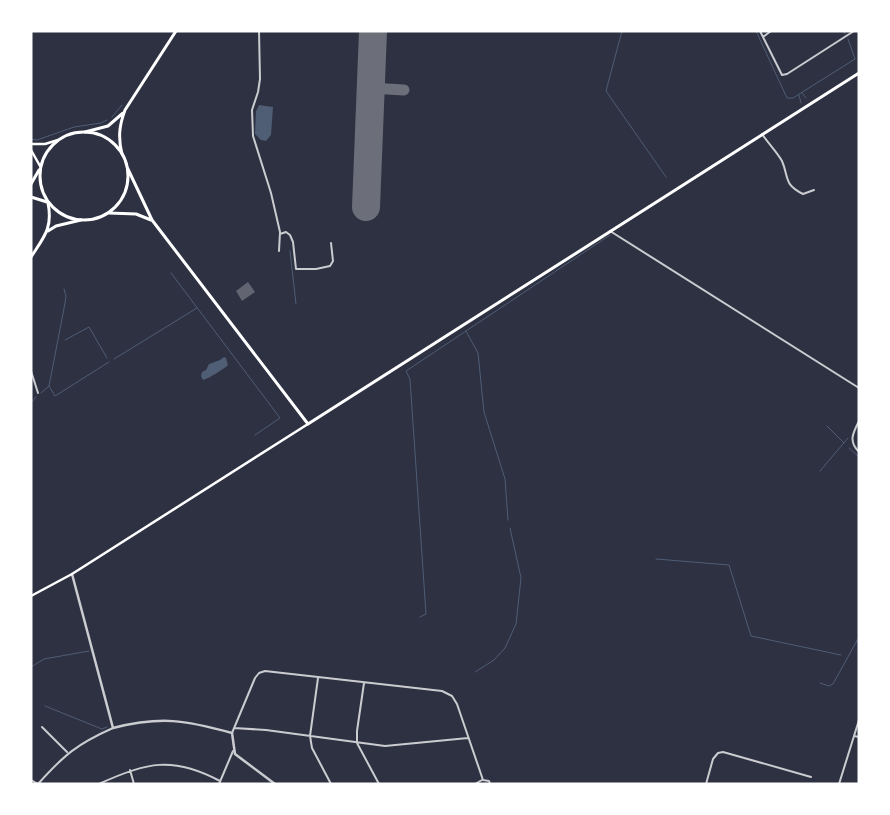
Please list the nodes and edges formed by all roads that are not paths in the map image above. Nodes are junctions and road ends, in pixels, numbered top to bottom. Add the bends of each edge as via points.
1 (176, 31) edge
2 (259, 31) edge
3 (760, 31) edge
4 (771, 31) edge
5 (854, 31) edge
6 (763, 36) junction
7 (859, 73) edge
8 (125, 110) junction
9 (86, 132) junction
10 (762, 134) junction
11 (58, 140) junction
12 (31, 144) edge
13 (31, 150) edge
14 (122, 154) junction
15 (40, 166) junction
16 (127, 168) junction
17 (31, 184) edge
18 (814, 190) dead end
19 (31, 197) edge
20 (48, 202) junction
21 (109, 212) junction
22 (81, 220) junction
23 (152, 220) junction
24 (610, 231) junction
25 (48, 232) junction
26 (280, 234) junction
27 (331, 243) dead end
28 (279, 251) dead end
29 (31, 257) edge
30 (31, 372) edge
31 (859, 388) edge
32 (38, 393) dead end
33 (859, 421) edge
34 (308, 424) junction
35 (859, 452) edge
36 (72, 574) junction
37 (31, 596) edge
38 (318, 678) junction
39 (364, 682) junction
40 (859, 720) edge
41 (42, 727) dead end
42 (113, 728) junction
43 (234, 728) junction
44 (232, 733) junction
45 (310, 736) junction
46 (854, 736) junction
47 (859, 737) edge
48 (468, 738) junction
49 (357, 743) junction
50 (234, 751) junction
51 (67, 753) junction
52 (130, 770) junction
53 (811, 777) dead end
54 (31, 780) edge
55 (483, 780) junction
56 (220, 782) edge
57 (38, 784) edge
58 (99, 784) edge
59 (134, 784) edge
60 (275, 784) edge
61 (330, 784) edge
62 (379, 784) edge
63 (475, 784) edge
64 (490, 784) edge
65 (706, 784) edge
66 (839, 784) edge

1 - 8 main road
2 - 26 street via 260,79 252,110 253,136
3 - 6 street
4 - 6 street
5 - 6 street via 782,75
7 - 10 main road
8 - 9 main road via 108,126
8 - 14 main road via 119,131
9 - 11 main road
9 - 14 main road via 104,137
10 - 18 street via 782,162 794,190 803,194
10 - 24 main road
11 - 12 main road
11 - 15 main road via 45,154
13 - 15 main road
14 - 16 main road
15 - 17 main road
15 - 20 main road via 40,182
16 - 21 main road via 126,190
16 - 23 main road
19 - 20 main road
20 - 22 main road via 66,217
20 - 25 main road via 51,217
21 - 22 main road via 98,218
21 - 23 main road via 136,214
22 - 25 main road via 56,226
23 - 34 main road
24 - 31 street
24 - 34 main road
25 - 29 main road
26 - 27 street via 286,232 290,235 296,268 330,266 333,262
26 - 28 street
30 - 32 street
33 - 35 street via 852,435 852,443
34 - 36 main road
36 - 37 main road
36 - 42 street
38 - 39 street
38 - 43 street via 259,673
38 - 45 street
39 - 48 street via 442,691 452,696
39 - 49 street
40 - 46 street
41 - 51 street
42 - 44 street via 153,720 194,723
42 - 51 street via 87,739
43 - 44 street
43 - 45 street
44 - 50 street
45 - 49 street
45 - 61 street via 312,748
46 - 47 street
46 - 66 street
48 - 49 street via 385,746
48 - 55 street
49 - 62 street
50 - 56 street
50 - 60 street
51 - 57 street
52 - 56 street via 172,764 189,767
52 - 58 street
52 - 59 street
53 - 65 street via 723,752 718,753 714,760
54 - 57 street
55 - 63 street
55 - 64 street

